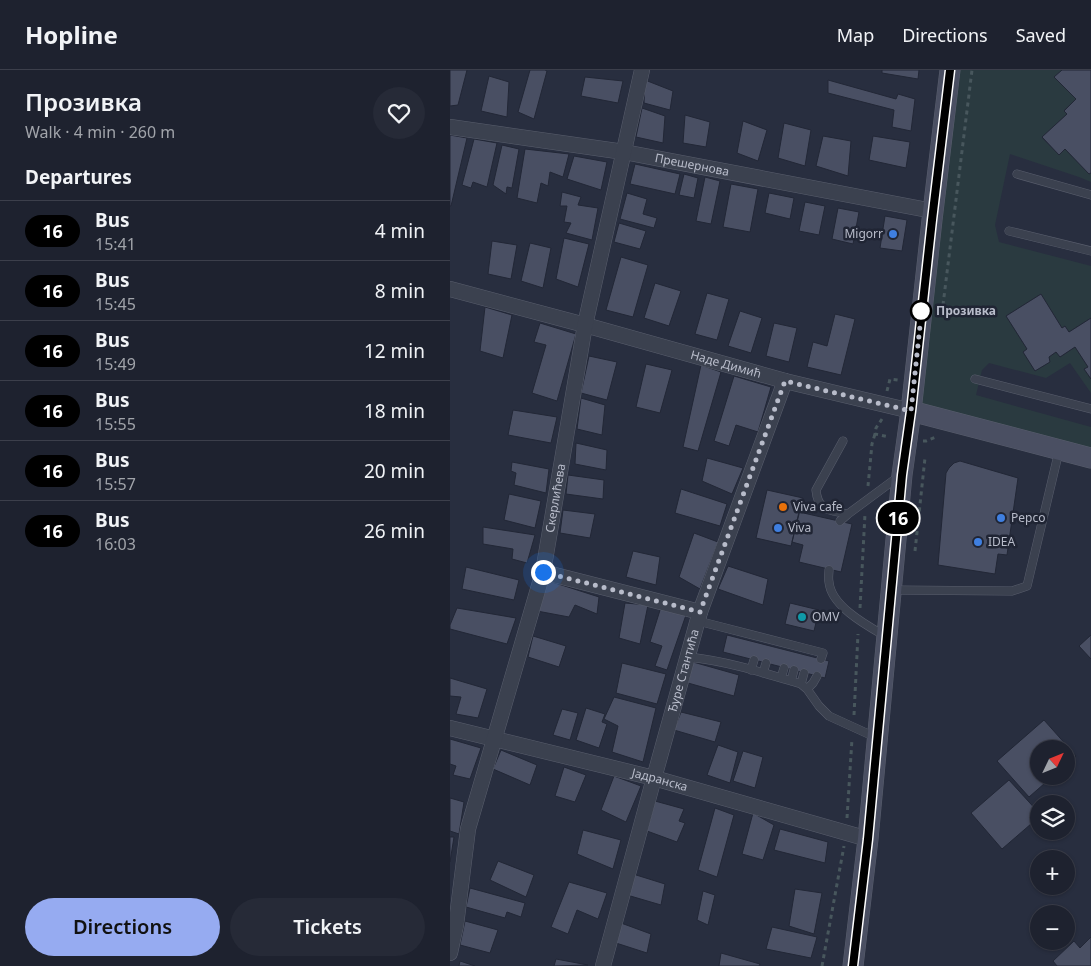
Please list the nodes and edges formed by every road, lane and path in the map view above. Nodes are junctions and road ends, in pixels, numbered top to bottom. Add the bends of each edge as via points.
1 (642, 70) edge
2 (950, 70) edge
3 (972, 70) edge
4 (450, 127) edge
5 (624, 152) junction
6 (1017, 174) dead end
7 (1091, 195) edge
8 (933, 211) junction
9 (1010, 231) dead end
10 (1091, 251) edge
11 (450, 289) edge
12 (942, 312) dead end
13 (585, 325) junction
14 (976, 379) dead end
15 (785, 381) junction
16 (1091, 408) edge
17 (911, 411) junction
18 (875, 434) dead end
19 (843, 441) dead end
20 (1060, 450) junction
21 (1091, 458) edge
22 (902, 475) junction
23 (866, 501) junction
24 (848, 514) junction
25 (840, 521) dead end
26 (829, 570) dead end
27 (543, 572) junction
28 (891, 590) junction
29 (699, 617) junction
30 (859, 620) junction
31 (887, 636) junction
32 (730, 654) dead end
33 (688, 657) junction
34 (741, 657) dead end
35 (821, 659) dead end
36 (754, 660) dead end
37 (727, 663) junction
38 (766, 663) dead end
39 (739, 666) junction
40 (784, 668) dead end
41 (751, 670) junction
42 (794, 670) dead end
43 (763, 673) junction
44 (804, 673) dead end
45 (817, 676) dead end
46 (781, 678) junction
47 (791, 681) junction
48 (804, 687) junction
49 (853, 727) junction
50 (450, 728) edge
51 (877, 738) junction
52 (495, 739) junction
53 (654, 778) junction
54 (846, 832) junction
55 (868, 839) junction
56 (450, 953) edge
57 (603, 966) edge
58 (822, 966) edge
59 (852, 966) edge

1 - 5 street, Скерлићева
2 - 8 main road
3 - 12 path
4 - 5 street, Прешернова
5 - 8 street, Прешернова
5 - 13 street, Скерлићева
6 - 7 lane
8 - 17 main road
9 - 10 lane
11 - 13 street, Наде Димић
13 - 15 street, Наде Димић
13 - 27 street, Скерлићева
14 - 16 lane
15 - 17 street, Наде Димић
15 - 29 street, Ђуре Стантића
17 - 20 main road, Наде Димић
17 - 22 main road
18 - 23 path
19 - 24 lane via 816,490 817,499 825,509
20 - 21 main road, Наде Димић
20 - 28 lane via 1026,586 1012,591
22 - 23 lane
22 - 28 main road
23 - 24 lane
23 - 30 path
24 - 25 lane
26 - 30 lane via 828,583 832,592 840,604
27 - 29 street
27 - 52 street, Скерлићева
28 - 31 main road
29 - 33 street, Ђуре Стантића
29 - 35 lane via 735,634 809,653 823,653
30 - 31 lane
30 - 49 path
31 - 51 main road
32 - 37 lane
33 - 37 lane
33 - 53 street, Ђуре Стантића
34 - 39 lane
36 - 41 lane
37 - 39 lane
38 - 43 lane
39 - 41 lane
40 - 46 lane
41 - 43 lane
42 - 47 lane
43 - 46 lane
44 - 48 lane
45 - 48 lane via 813,683
46 - 47 lane
47 - 48 lane
48 - 49 lane via 829,716
49 - 51 lane
49 - 54 path
50 - 52 street, Јадранска
51 - 55 main road
52 - 53 street, Јадранска
52 - 56 street, Скерлићева via 468,829
53 - 54 street, Јадранска
53 - 57 street, Ђуре Стантића
54 - 55 street, Јадранска
54 - 58 path
55 - 59 main road

